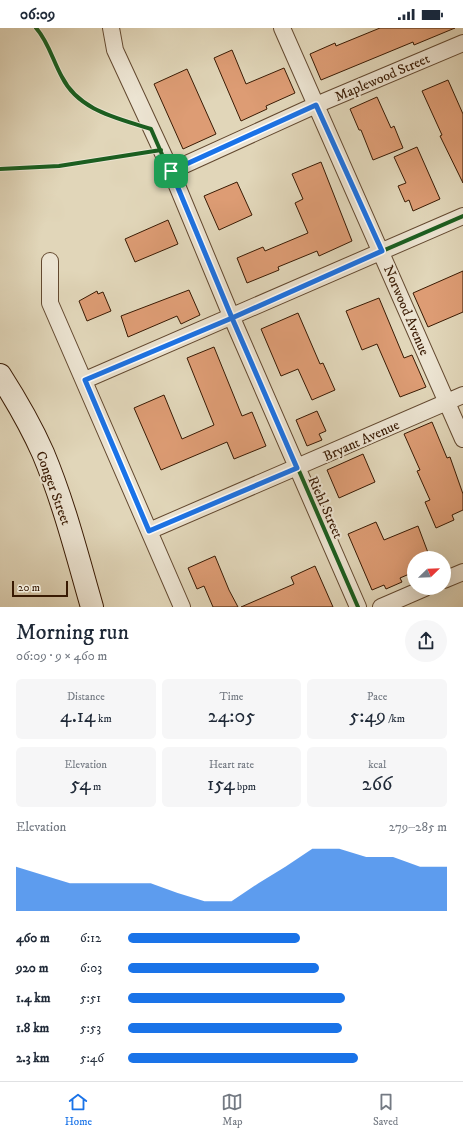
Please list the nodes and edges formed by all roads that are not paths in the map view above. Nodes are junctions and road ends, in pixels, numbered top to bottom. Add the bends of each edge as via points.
1 (111, 28) edge
2 (282, 28) edge
3 (463, 42) edge
4 (316, 105) junction
5 (171, 171) junction
6 (463, 216) edge
7 (382, 251) junction
8 (50, 261) dead end
9 (232, 318) junction
10 (0, 375) edge
11 (85, 380) junction
12 (463, 395) edge
13 (447, 402) junction
14 (463, 439) edge
15 (297, 468) junction
16 (149, 531) junction
17 (463, 572) edge
18 (451, 577) edge
19 (409, 595) edge
20 (92, 607) edge
21 (182, 607) edge
22 (358, 607) edge
23 (381, 607) edge

1 - 5 street, Riehl Street via 115,50
2 - 4 street, Norwood Avenue
3 - 4 street, Maplewood Street
4 - 5 street, Maplewood Street
4 - 7 street, Norwood Avenue
5 - 9 street, Riehl Street
6 - 7 street
7 - 9 street
7 - 13 street, Norwood Avenue
8 - 11 street via 50,303
9 - 11 street
9 - 15 street, Riehl Street
10 - 20 main road, Conger Street via 23,413 53,479
11 - 16 street
12 - 13 street, Bryant Avenue
13 - 14 street, Norwood Avenue
13 - 15 street, Bryant Avenue
15 - 16 street, Bryant Avenue
15 - 22 street, Riehl Street
16 - 21 street
17 - 18 street
19 - 23 street

